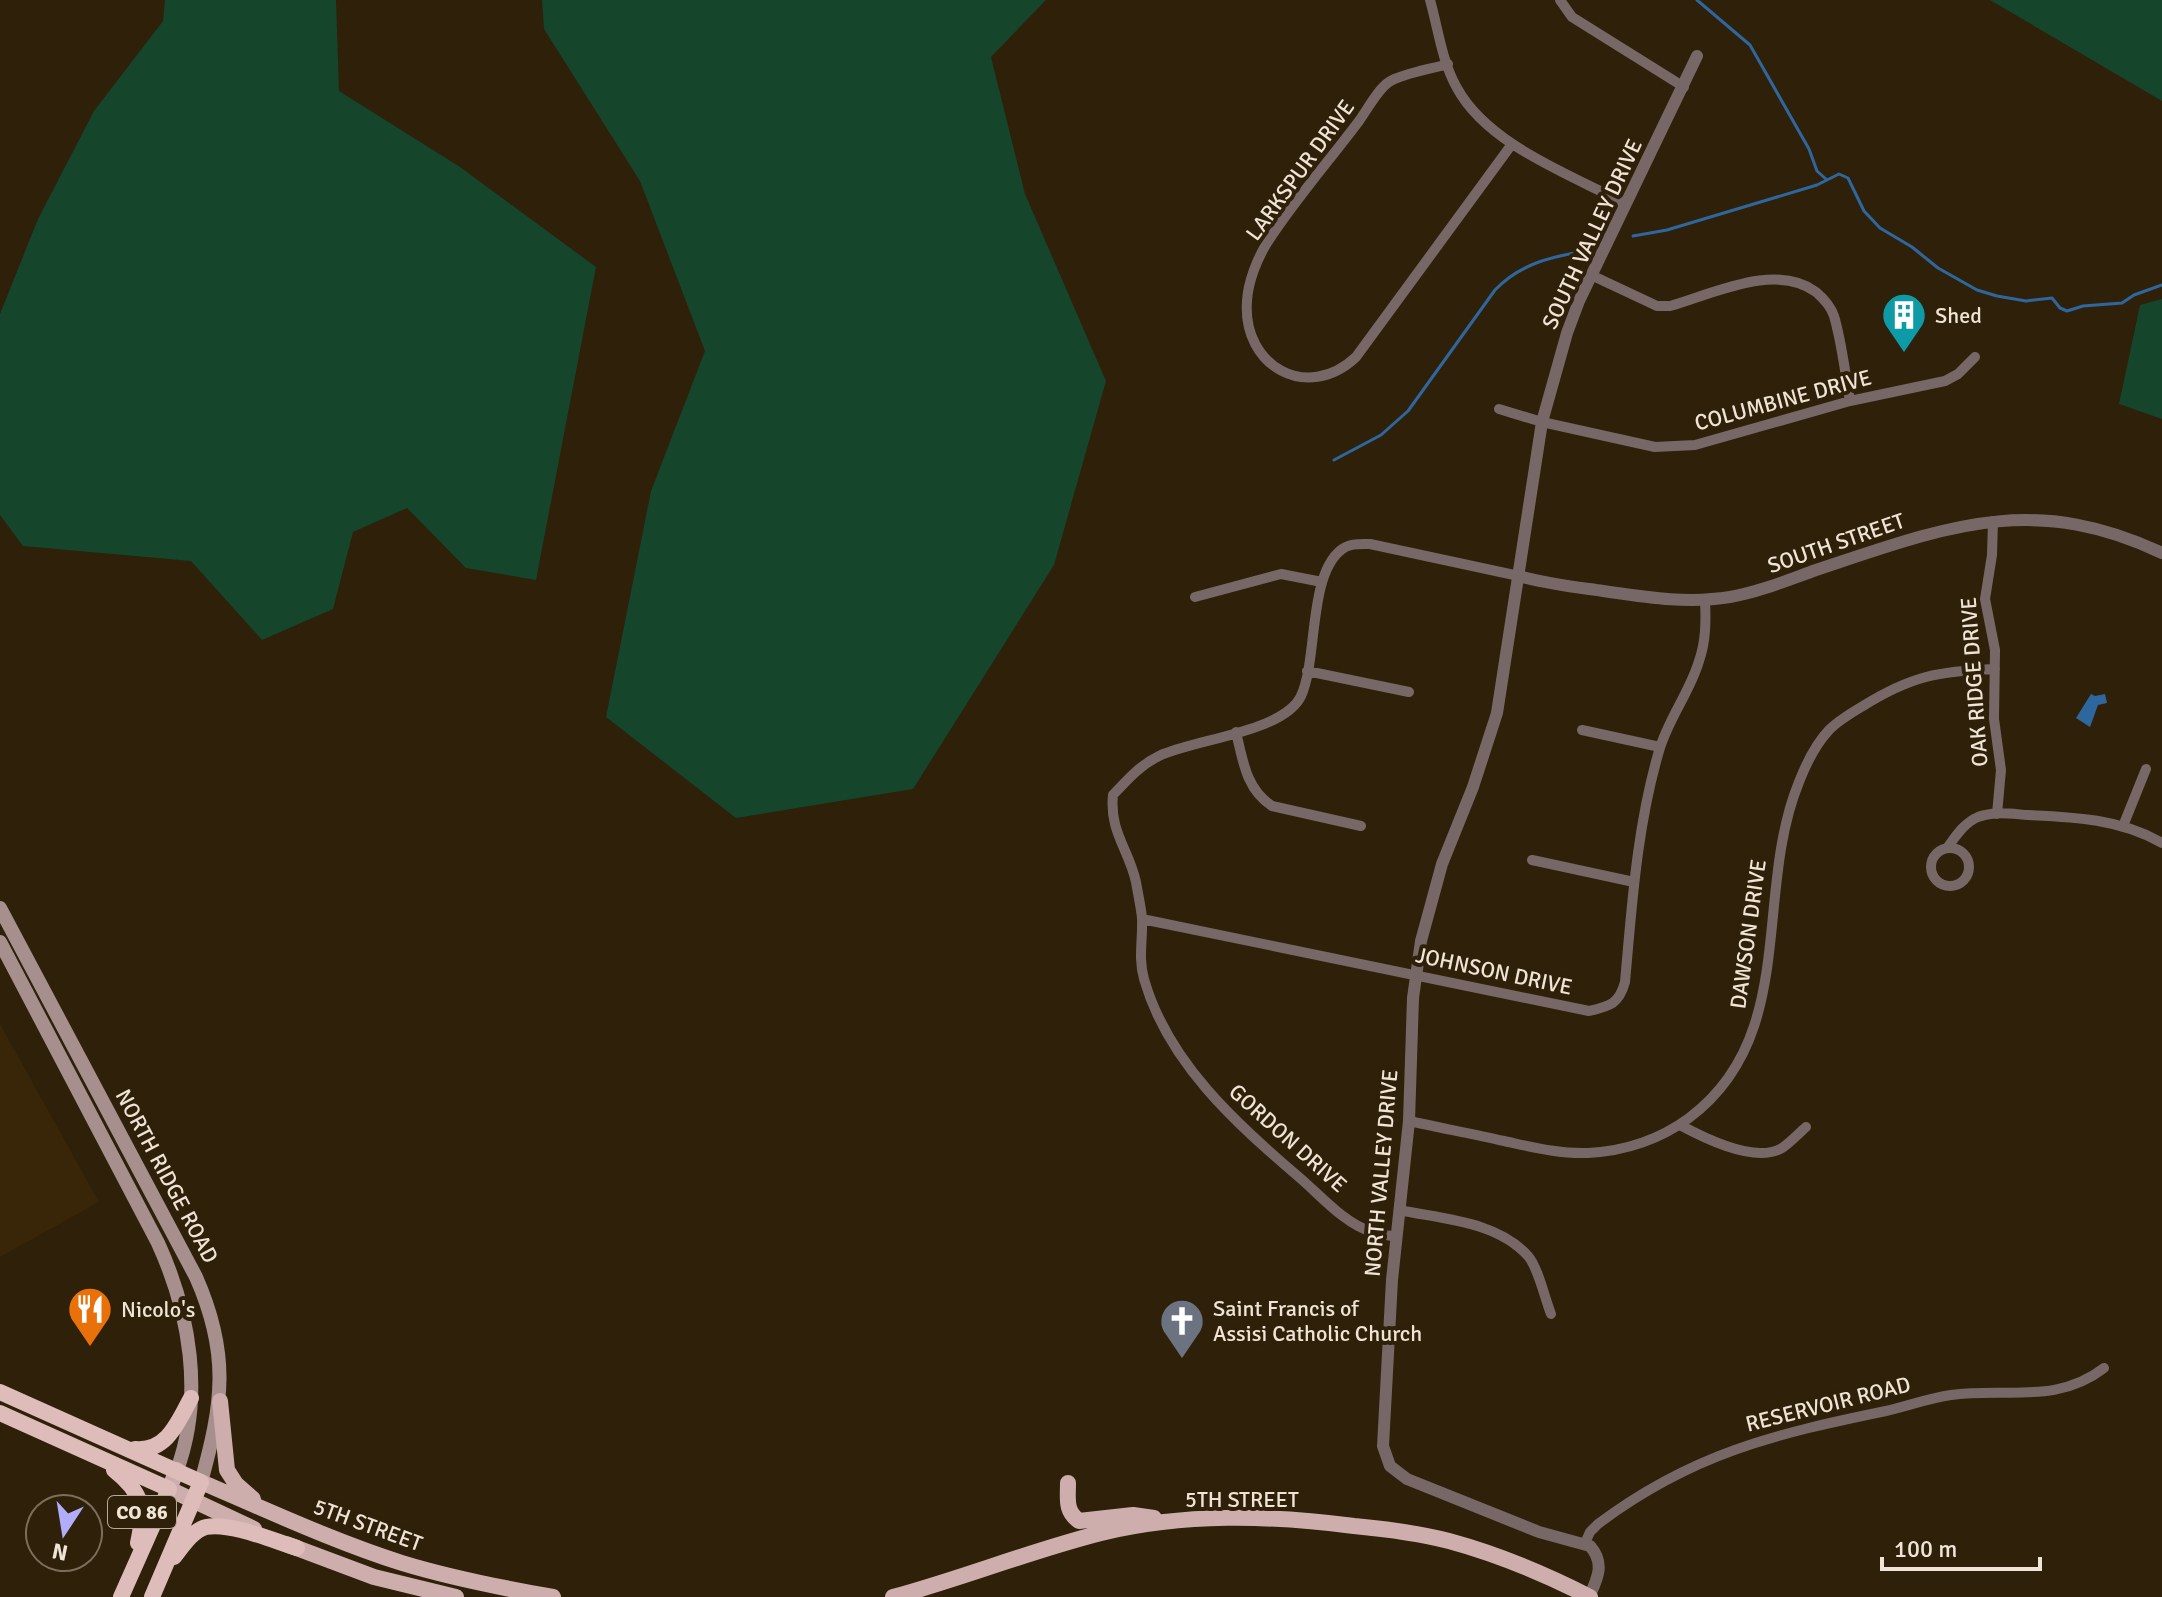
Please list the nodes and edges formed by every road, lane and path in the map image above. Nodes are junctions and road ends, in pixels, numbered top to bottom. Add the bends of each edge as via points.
1 (1430, 0) edge
2 (1560, 0) edge
3 (1697, 56) dead end
4 (1448, 64) junction
5 (1684, 87) junction
6 (1512, 144) junction
7 (1626, 204) junction
8 (1591, 275) junction
9 (1975, 357) dead end
10 (1850, 401) junction
11 (1499, 409) dead end
12 (1542, 422) junction
13 (1993, 521) junction
14 (2162, 553) edge
15 (1519, 576) junction
16 (1322, 582) junction
17 (1195, 597) dead end
18 (1705, 600) junction
19 (1995, 669) junction
20 (1307, 671) junction
21 (1409, 692) dead end
22 (1582, 730) dead end
23 (1236, 732) junction
24 (1660, 747) junction
25 (2146, 769) dead end
26 (1997, 814) junction
27 (1361, 826) dead end
28 (2123, 826) junction
29 (2162, 843) edge
30 (1947, 848) dead end
31 (1532, 860) dead end
32 (1634, 882) junction
33 (0, 908) edge
34 (1142, 919) junction
35 (0, 942) edge
36 (1415, 975) junction
37 (1409, 1121) junction
38 (1680, 1125) junction
39 (1806, 1127) dead end
40 (1399, 1210) junction
41 (1396, 1237) junction
42 (1551, 1314) dead end
43 (2104, 1368) dead end
44 (0, 1392) edge
45 (191, 1398) junction
46 (220, 1401) junction
47 (0, 1413) edge
48 (106, 1440) junction
49 (95, 1454) junction
50 (177, 1470) junction
51 (201, 1482) junction
52 (1068, 1483) dead end
53 (169, 1489) junction
54 (193, 1500) junction
55 (267, 1510) junction
56 (1176, 1521) junction
57 (273, 1538) junction
58 (1585, 1543) junction
59 (297, 1548) junction
60 (433, 1571) junction
61 (162, 1574) junction
62 (124, 1592) edge
63 (436, 1595) edge
64 (152, 1597) edge
65 (456, 1597) edge
66 (505, 1597) edge
67 (553, 1597) edge
68 (893, 1597) edge
69 (1589, 1597) edge

1 - 4 street
2 - 5 street via 1572,17
3 - 5 street, SOUTH VALLEY DRIVE
4 - 6 street via 1469,107
4 - 6 street, LARKSPUR DRIVE via 1388,82 1266,245 1247,300 1249,336 1263,357 1301,378 1328,375 1346,366
5 - 7 street, SOUTH VALLEY DRIVE
6 - 7 street
7 - 8 street, SOUTH VALLEY DRIVE
8 - 10 street via 1657,306 1764,279 1787,278 1807,285 1834,313
8 - 12 street, SOUTH VALLEY DRIVE via 1567,333
9 - 10 street, COLUMBINE DRIVE via 1945,381
10 - 12 street, COLUMBINE DRIVE via 1695,445 1655,447
11 - 12 street, COLUMBINE DRIVE
12 - 15 street, SOUTH VALLEY DRIVE
13 - 14 street, SOUTH STREET via 2090,527
13 - 18 street, SOUTH STREET via 1930,532 1757,590
13 - 19 street, OAK RIDGE DRIVE via 1985,599
15 - 16 street, GORDON DRIVE via 1370,544 1339,551
15 - 18 street, SOUTH STREET via 1656,599
15 - 36 street, NORTH VALLEY DRIVE via 1497,713 1430,901
16 - 17 street via 1281,574
16 - 20 street, GORDON DRIVE
18 - 24 street, JOHNSON DRIVE via 1699,664
19 - 26 street, OAK RIDGE DRIVE via 2001,770
19 - 38 street, DAWSON DRIVE via 1908,681 1846,717 1819,743 1796,788 1783,833 1773,933 1752,1036 1721,1089
20 - 21 street
20 - 23 street, GORDON DRIVE via 1302,695 1288,713
22 - 24 street
23 - 27 street via 1249,783 1260,798 1272,806
23 - 34 street, GORDON DRIVE via 1161,755 1142,765 1113,795 1114,826 1135,878
24 - 32 street, JOHNSON DRIVE
25 - 28 street
26 - 28 street
26 - 30 street via 1968,823
28 - 29 street
31 - 32 street
32 - 36 street, JOHNSON DRIVE via 1625,982 1621,997 1608,1006 1589,1011
33 - 46 main road, NORTH RIDGE ROAD via 196,1277 216,1335
34 - 36 street, JOHNSON DRIVE
34 - 41 street, GORDON DRIVE via 1144,978 1176,1048 1213,1098 1350,1220
35 - 45 main road, NORTH RIDGE ROAD via 172,1276 189,1346
36 - 37 street, NORTH VALLEY DRIVE
37 - 38 street, DAWSON DRIVE via 1570,1153 1632,1146
37 - 40 street, NORTH VALLEY DRIVE
38 - 39 street via 1728,1147 1760,1153 1780,1149
40 - 41 street, NORTH VALLEY DRIVE
40 - 42 street via 1501,1235 1529,1257
41 - 58 street, NORTH VALLEY DRIVE via 1383,1446 1390,1466 1407,1479 1539,1532
43 - 58 street, RESERVOIR ROAD via 2064,1388 1951,1395 1745,1445 1646,1492 1598,1524
44 - 48 highway, CO 86
45 - 48 highway via 156,1446 134,1449
45 - 50 main road, NORTH RIDGE ROAD
46 - 51 main road, NORTH RIDGE ROAD
46 - 55 main road via 227,1470
47 - 49 highway, CO 86
48 - 50 highway, CO 86
49 - 53 highway
49 - 62 highway, CO 86 via 134,1487 141,1507 141,1533
50 - 51 highway, 5TH STREET / CO 86
50 - 53 main road
51 - 54 highway, CO 86
51 - 55 main road, 5TH STREET
52 - 56 main road via 1067,1505 1079,1521 1133,1515
53 - 54 main road, 5TH STREET
53 - 62 highway
54 - 57 main road, 5TH STREET
54 - 61 highway, CO 86
55 - 60 main road, 5TH STREET via 361,1549
56 - 68 main road, 5TH STREET via 1072,1541
56 - 69 main road, 5TH STREET via 1292,1519 1414,1534 1494,1555
57 - 59 main road, 5TH STREET
57 - 60 main road via 405,1575
58 - 69 street via 1599,1564
59 - 61 highway via 233,1529 205,1527 190,1537
59 - 63 main road, 5TH STREET
60 - 67 main road, 5TH STREET
61 - 64 highway, CO 86
63 - 65 main road, 5TH STREET
63 - 66 main road via 449,1587

